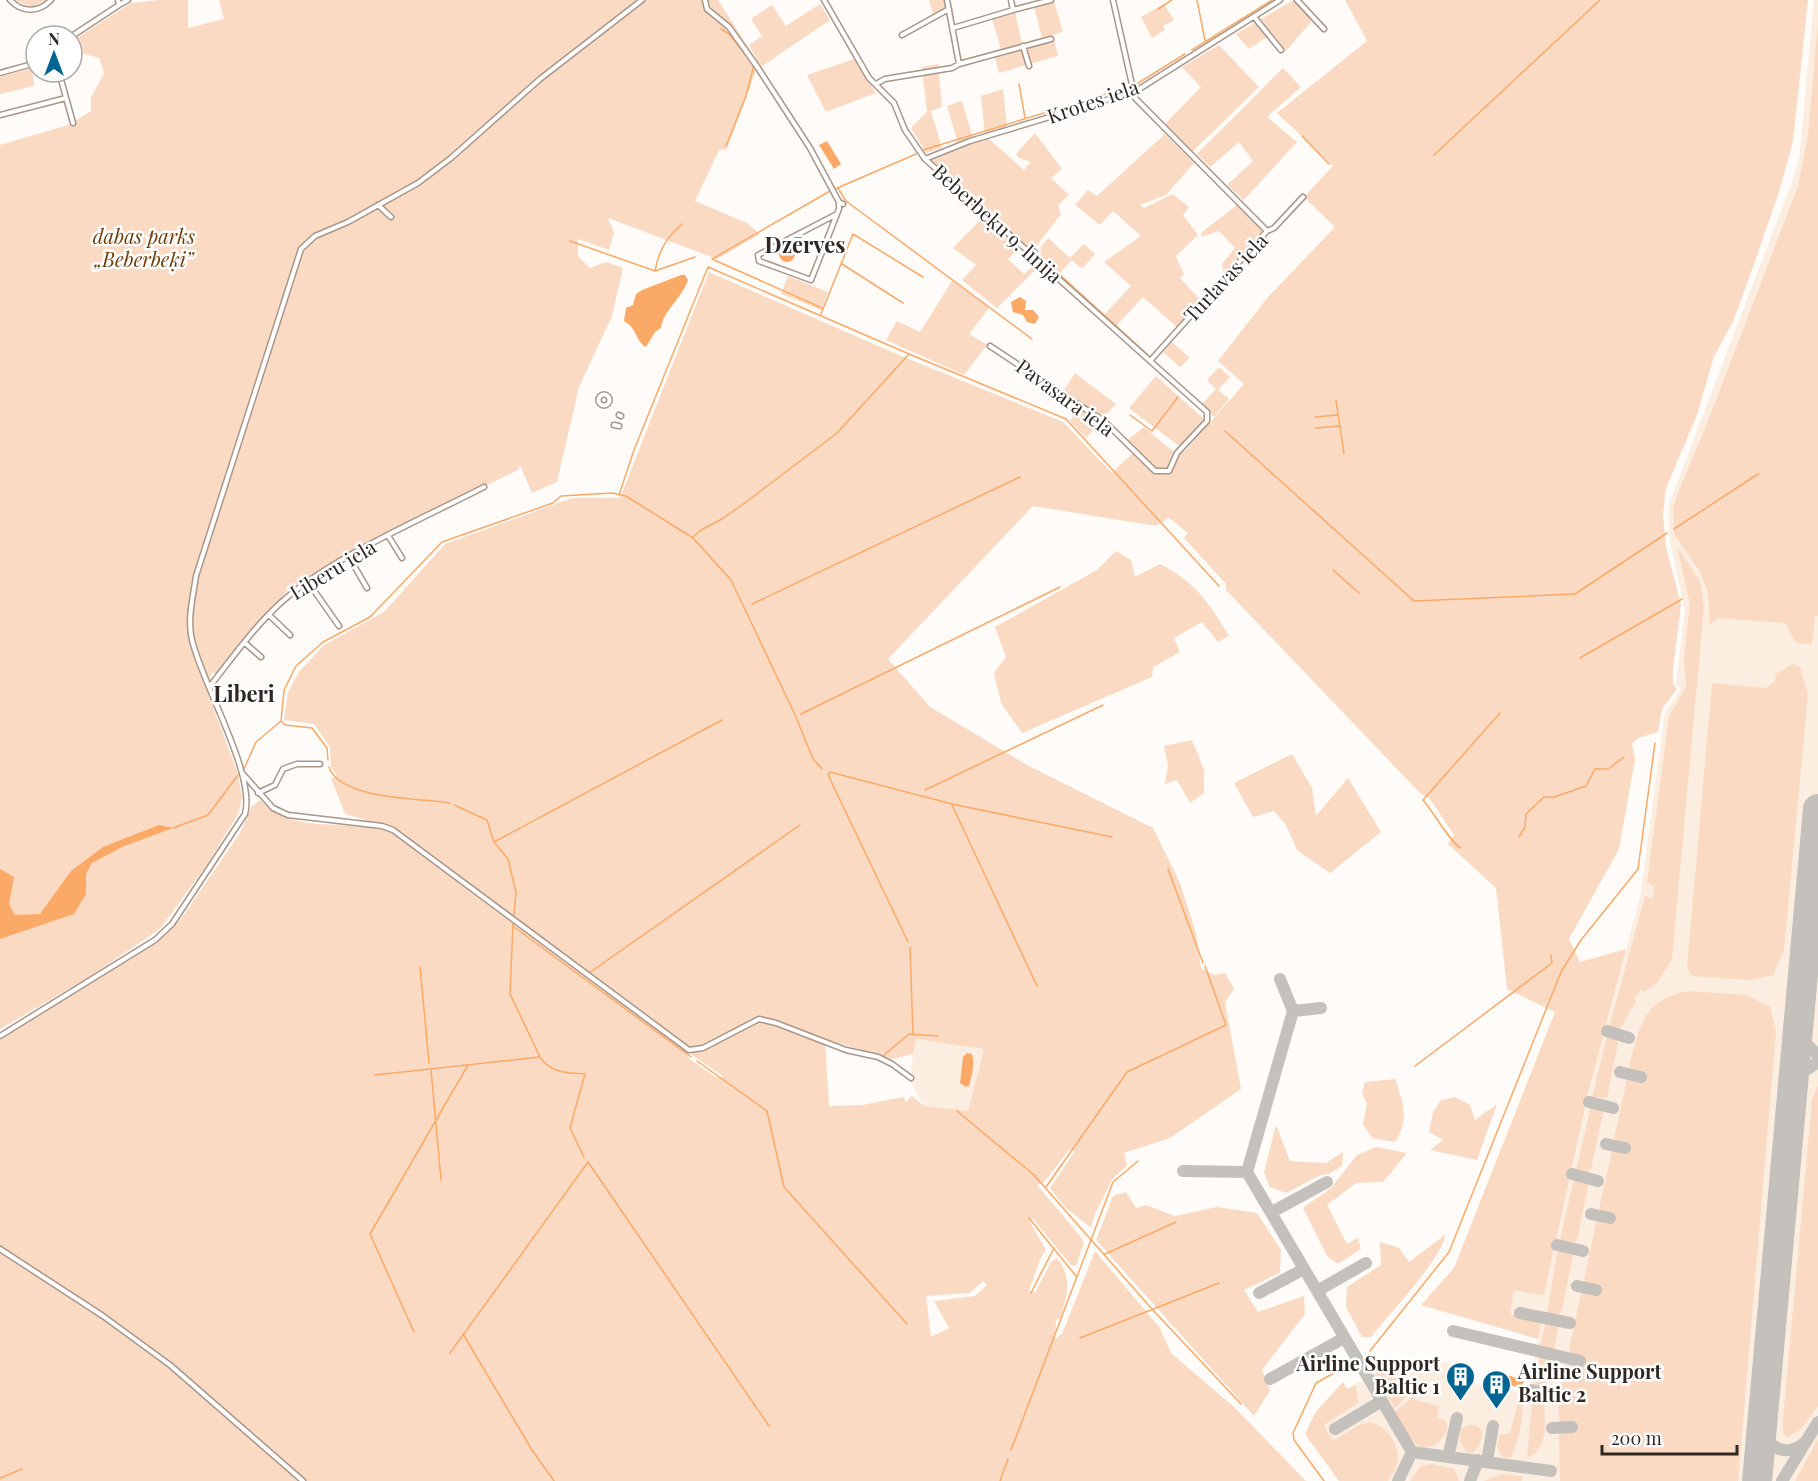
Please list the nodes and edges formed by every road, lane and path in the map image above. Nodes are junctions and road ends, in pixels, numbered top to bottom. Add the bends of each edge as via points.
1 (10, 0) edge
2 (51, 0) edge
3 (128, 0) edge
4 (642, 0) edge
5 (705, 0) edge
6 (824, 0) edge
7 (946, 0) edge
8 (1011, 0) edge
9 (1051, 0) edge
10 (1113, 0) edge
11 (1280, 0) edge
12 (1297, 0) edge
13 (118, 3) edge
14 (949, 9) junction
15 (1013, 10) junction
16 (1255, 18) junction
17 (84, 27) edge
18 (953, 28) junction
19 (1324, 29) dead end
20 (902, 36) dead end
21 (1051, 39) dead end
22 (1023, 46) junction
23 (1281, 50) dead end
24 (959, 64) junction
25 (1029, 66) dead end
26 (24, 67) edge
27 (0, 74) edge
28 (62, 84) edge
29 (876, 84) junction
30 (1132, 92) junction
31 (66, 98) junction
32 (0, 115) edge
33 (73, 123) dead end
34 (925, 159) junction
35 (1303, 197) dead end
36 (378, 205) junction
37 (838, 212) junction
38 (391, 217) dead end
39 (1267, 231) junction
40 (990, 346) dead end
41 (1150, 361) junction
42 (1208, 416) joint
43 (484, 487) dead end
44 (389, 537) junction
45 (349, 557) junction
46 (402, 558) dead end
47 (308, 582) junction
48 (367, 588) dead end
49 (269, 615) junction
50 (339, 626) dead end
51 (290, 635) dead end
52 (245, 643) junction
53 (261, 657) dead end
54 (210, 686) junction
55 (320, 764) dead end
56 (242, 772) junction
57 (258, 792) junction
58 (0, 1036) edge
59 (911, 1077) dead end
60 (0, 1249) edge
61 (303, 1481) edge

1 - 2 street via 31,10 42,8
3 - 13 street
4 - 36 street via 540,79 451,158 418,183
5 - 37 street via 707,9 729,27 810,148 841,203
6 - 29 street, Beberbeķu 9. līnija
7 - 14 street
8 - 15 street
9 - 15 street
10 - 30 street
11 - 16 street, Krotes iela
12 - 19 street
13 - 17 street
14 - 18 street
14 - 20 street
15 - 18 street
16 - 23 street
16 - 30 street, Krotes iela
18 - 24 street
21 - 22 street
22 - 24 street
22 - 25 street
24 - 29 street
26 - 27 street
28 - 31 street
29 - 34 street, Beberbeķu 9. līnija via 894,103 908,136
30 - 34 street, Krotes iela via 970,141
30 - 39 street
31 - 32 street
31 - 33 street
34 - 41 street, Beberbeķu 9. līnija
35 - 39 street, Turlavas iela
36 - 38 street
36 - 54 street via 315,236 301,249 196,576 190,629
37 - 37 street via 811,280 759,261 758,255
39 - 41 street, Turlavas iela
40 - 42 street, Pavasara iela via 1105,422 1155,471 1169,471 1177,453
41 - 42 street, Beberbeķu 9. līnija
43 - 44 street, Liberu iela
44 - 45 street, Liberu iela
44 - 46 street
45 - 47 street, Liberu iela
45 - 48 street
47 - 49 street, Liberu iela
47 - 50 street
49 - 51 street
49 - 52 street, Liberu iela
52 - 53 street
52 - 54 street, Liberu iela
54 - 56 street
55 - 57 street via 297,764 283,769 275,784
56 - 57 street
56 - 58 street via 248,796 245,814 172,924 155,940
57 - 59 street via 273,808 288,815 393,830 689,1050 703,1048 759,1019 846,1050 878,1057
60 - 61 street via 170,1365

